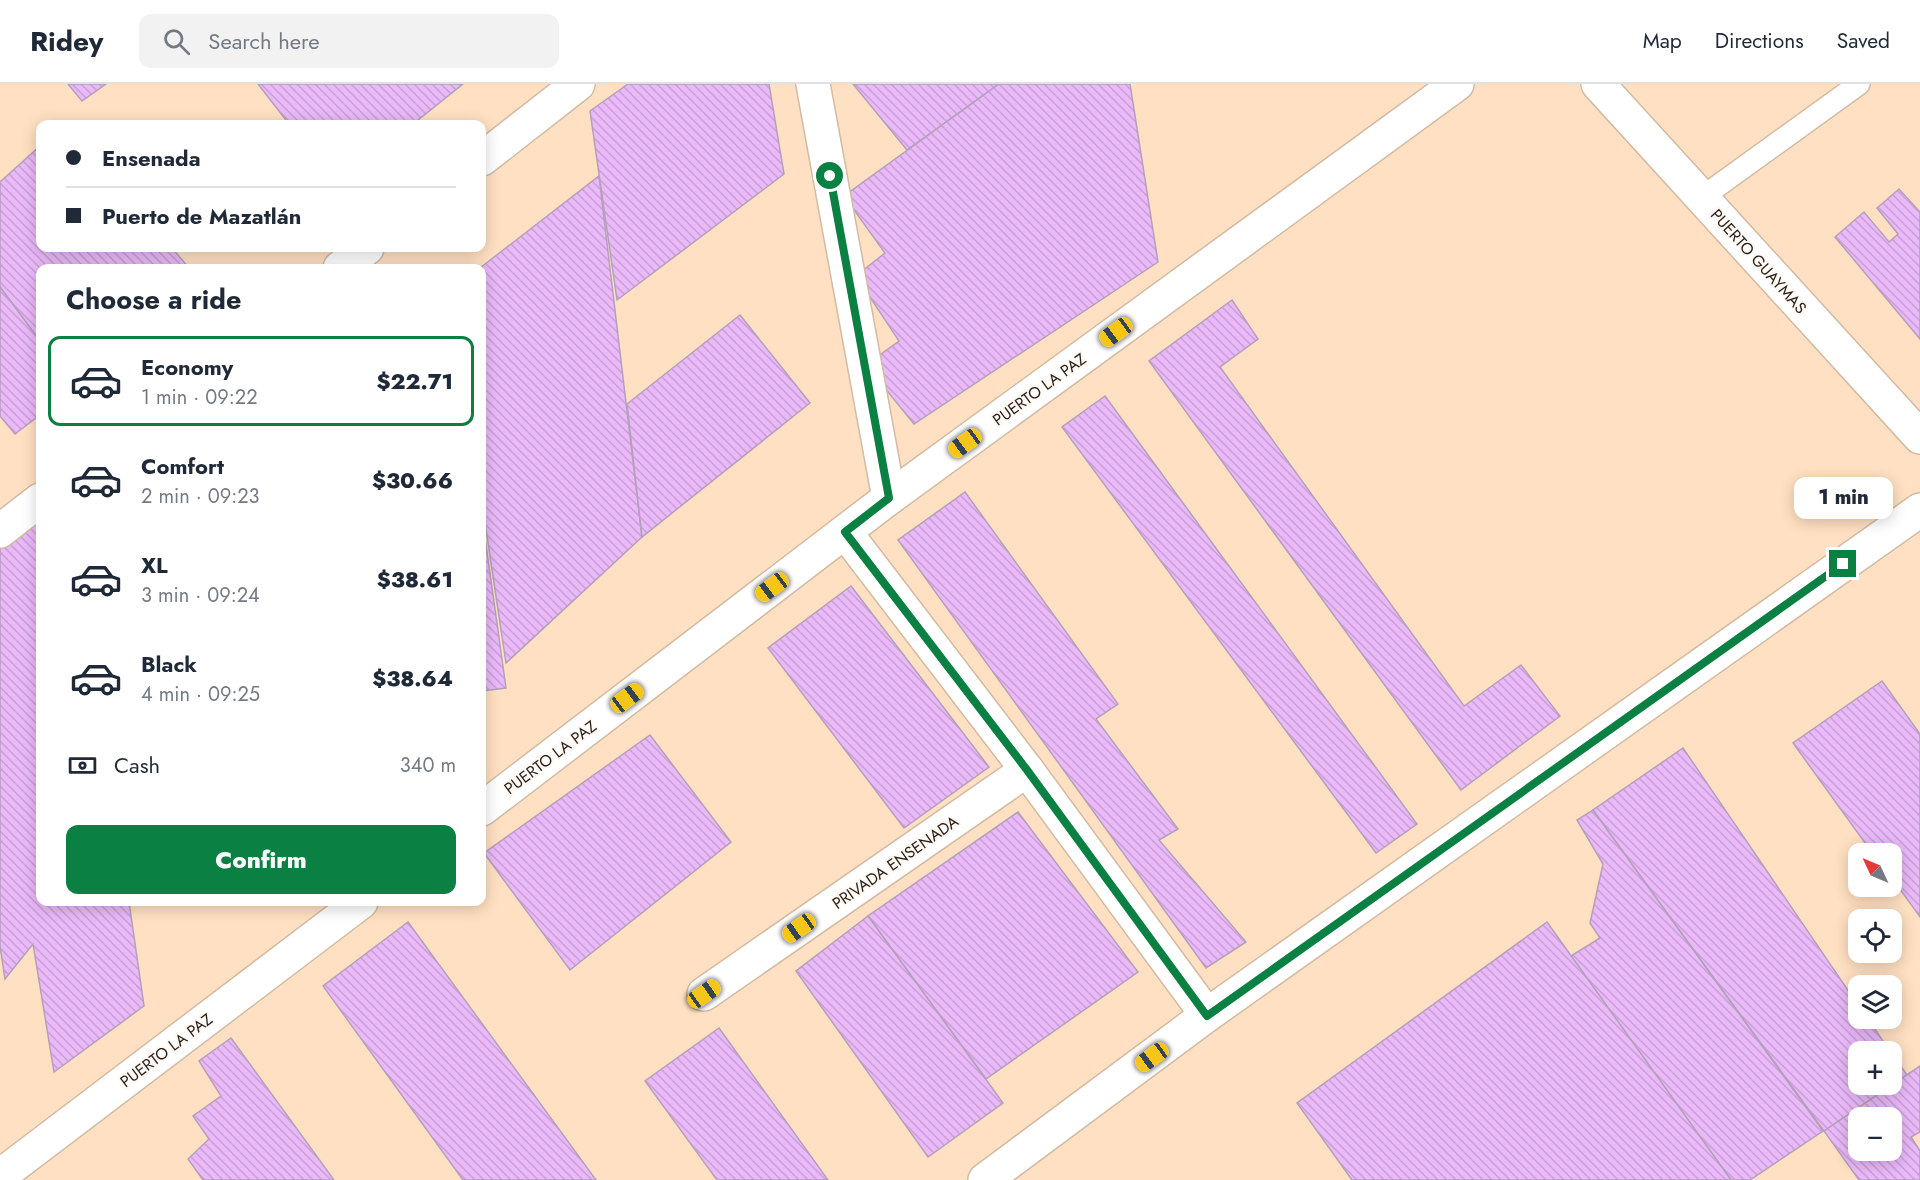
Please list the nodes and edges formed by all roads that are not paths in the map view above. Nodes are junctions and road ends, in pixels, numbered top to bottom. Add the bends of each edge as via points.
1 (578, 84) edge
2 (813, 84) edge
3 (1457, 84) edge
4 (1598, 84) edge
5 (1859, 84) edge
6 (486, 156) edge
7 (1701, 198) junction
8 (362, 252) edge
9 (345, 264) edge
10 (1920, 437) edge
11 (889, 498) junction
12 (36, 503) edge
13 (1920, 510) edge
14 (0, 531) edge
15 (845, 532) junction
16 (1027, 770) junction
17 (486, 806) edge
18 (355, 906) edge
19 (704, 994) dead end
20 (1207, 1016) junction
21 (0, 1176) edge
22 (985, 1180) edge

1 - 6 street
2 - 11 street
3 - 11 street, PUERTO LA PAZ
4 - 7 street, PUERTO GUAYMAS
5 - 7 lane
7 - 10 street, PUERTO GUAYMAS
8 - 9 street
11 - 15 street, PUERTO LA PAZ
12 - 14 street
13 - 20 street
15 - 16 street
15 - 17 street, PUERTO LA PAZ
16 - 19 street, PRIVADA ENSENADA
16 - 20 street
18 - 21 street, PUERTO LA PAZ
20 - 22 street

